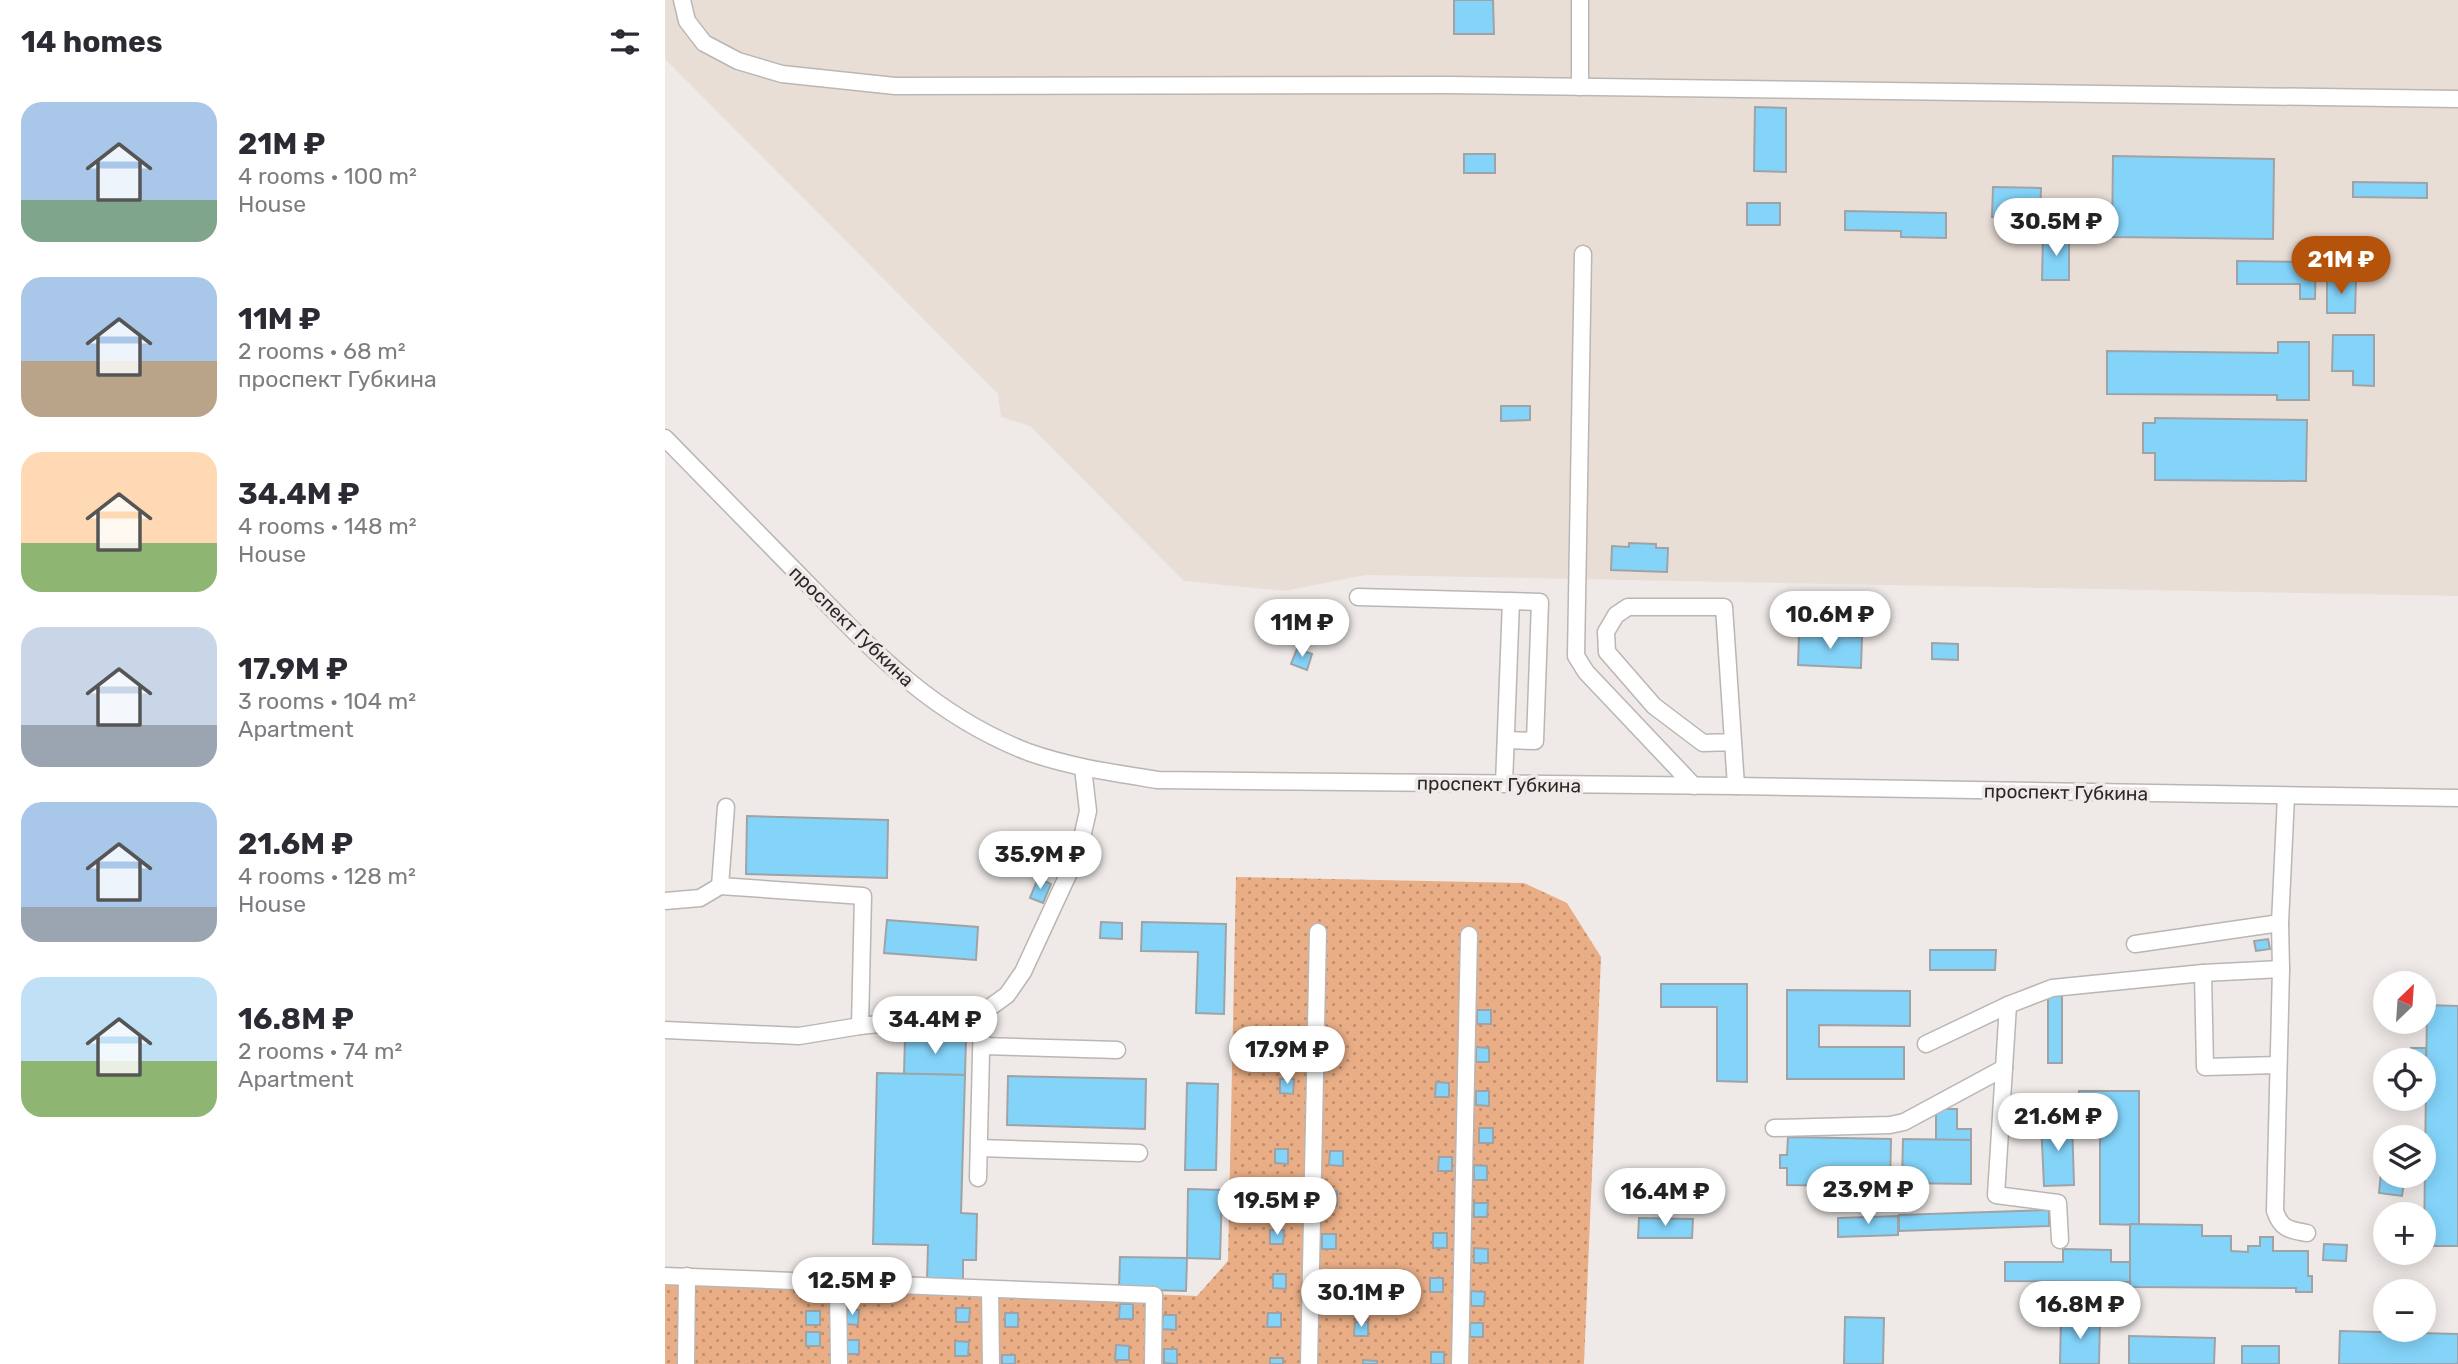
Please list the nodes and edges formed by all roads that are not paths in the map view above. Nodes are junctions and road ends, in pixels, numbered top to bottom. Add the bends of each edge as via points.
1 (682, 0) edge
2 (1580, 0) edge
3 (1580, 87) junction
4 (2458, 99) edge
5 (1583, 254) dead end
6 (665, 438) edge
7 (1358, 597) dead end
8 (1511, 601) junction
9 (1506, 740) junction
10 (1733, 742) junction
11 (1083, 768) junction
12 (1504, 784) junction
13 (1694, 786) junction
14 (1736, 786) junction
15 (2286, 796) junction
16 (2458, 798) edge
17 (726, 807) dead end
18 (720, 886) junction
19 (665, 901) edge
20 (2280, 923) junction
21 (1318, 932) dead end
22 (1469, 934) dead end
23 (2135, 944) dead end
24 (2281, 969) junction
25 (2203, 973) junction
26 (2008, 1005) junction
27 (982, 1013) junction
28 (860, 1026) junction
29 (665, 1030) edge
30 (1926, 1044) dead end
31 (982, 1046) junction
32 (1117, 1050) dead end
33 (2278, 1065) junction
34 (2004, 1068) junction
35 (1774, 1128) dead end
36 (979, 1148) junction
37 (1139, 1153) dead end
38 (978, 1178) dead end
39 (2307, 1233) dead end
40 (2060, 1240) dead end
41 (665, 1276) edge
42 (687, 1276) junction
43 (838, 1284) junction
44 (991, 1289) junction
45 (686, 1364) edge
46 (839, 1364) edge
47 (991, 1364) edge
48 (1153, 1364) edge
49 (1309, 1364) edge
50 (1459, 1364) edge

1 - 3 street via 687,21 704,43 738,61 782,74 895,86
2 - 3 street
3 - 4 street
5 - 13 street via 1576,656
6 - 11 street, проспект Губкина via 884,662 925,696 1027,751
7 - 8 street
8 - 9 street
8 - 9 street via 1539,602 1535,741
9 - 12 street
10 - 10 street via 1724,607 1628,607 1616,615 1606,632 1607,652 1654,706 1703,743
10 - 14 street
11 - 12 street, проспект Губкина via 1158,780
11 - 27 street via 1088,811 1079,851 1023,972 1007,995
12 - 13 street, проспект Губкина
13 - 14 street, проспект Губкина
14 - 15 street, проспект Губкина
15 - 16 street, проспект Губкина
15 - 20 street
17 - 18 street
18 - 19 street via 700,898
18 - 28 street via 863,895
20 - 23 street
20 - 24 street
21 - 49 street
22 - 50 street
24 - 25 street
24 - 33 street
25 - 26 street via 2052,988
25 - 33 street via 2205,1067
26 - 30 street
26 - 34 street
27 - 28 street
27 - 31 street
28 - 29 street via 799,1036
31 - 32 street
31 - 36 street
33 - 39 street via 2275,1211 2285,1229
34 - 35 street via 1904,1122
34 - 40 street via 1996,1195 2058,1203
36 - 37 street
36 - 38 street
41 - 42 street
42 - 43 street
42 - 45 street
43 - 44 street
43 - 46 street
44 - 47 street
44 - 48 street via 1154,1295

